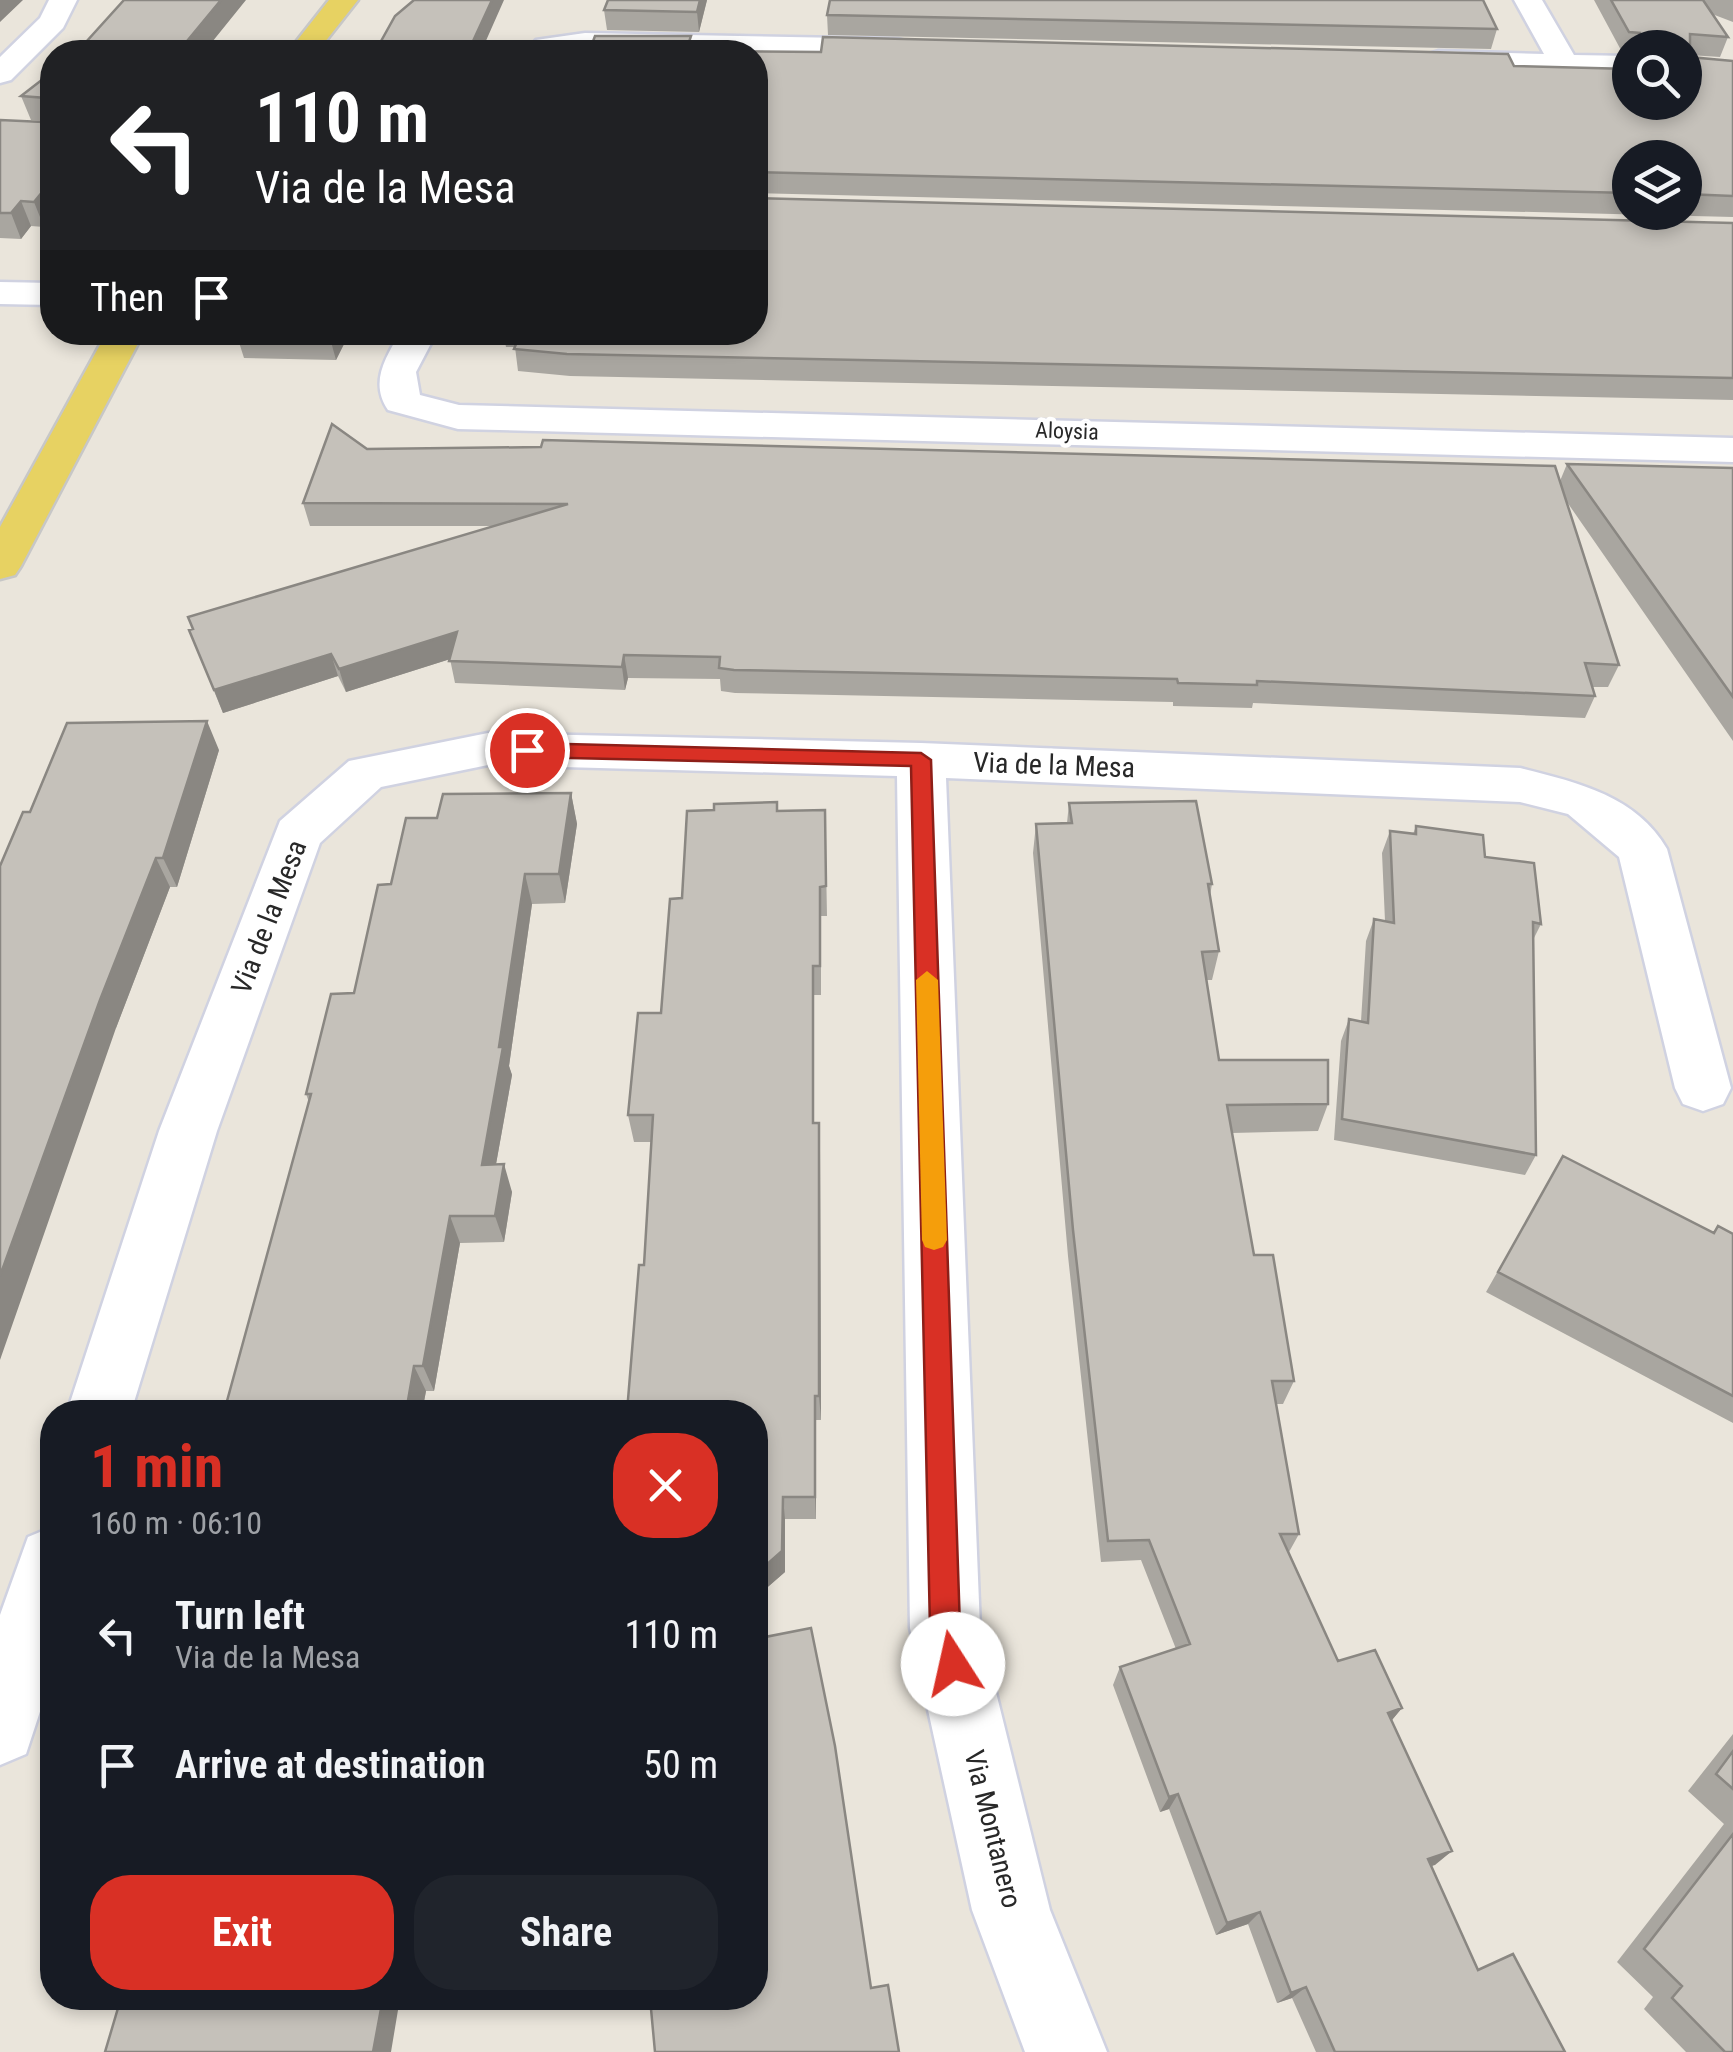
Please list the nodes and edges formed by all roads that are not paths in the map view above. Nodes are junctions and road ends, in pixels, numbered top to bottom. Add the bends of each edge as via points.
1 (62, 0) edge
2 (344, 0) edge
3 (1528, 0) edge
4 (756, 15) dead end
5 (312, 40) edge
6 (751, 40) edge
7 (768, 45) edge
8 (929, 49) edge
9 (1406, 60) edge
10 (1564, 63) junction
11 (1612, 64) edge
12 (0, 74) edge
13 (0, 293) edge
14 (40, 294) edge
15 (119, 345) edge
16 (412, 345) edge
17 (1733, 450) edge
18 (0, 566) edge
19 (921, 760) junction
20 (1703, 1088) dead end
21 (103, 1400) edge
22 (40, 1600) edge
23 (0, 1728) edge
24 (1066, 2052) edge

1 - 12 street via 53,22
2 - 5 main road
3 - 10 street
4 - 6 street
7 - 8 street
9 - 10 street
10 - 11 street
13 - 14 street
15 - 18 main road
16 - 17 street, Aloysia via 397,372 402,402 458,416
19 - 20 street, Via de la Mesa via 1520,785 1584,801 1642,849
19 - 21 street, Via de la Mesa via 488,749 366,773 298,834 188,1131
19 - 24 street, Via Montanero via 945,1628 1012,1910
22 - 23 street

